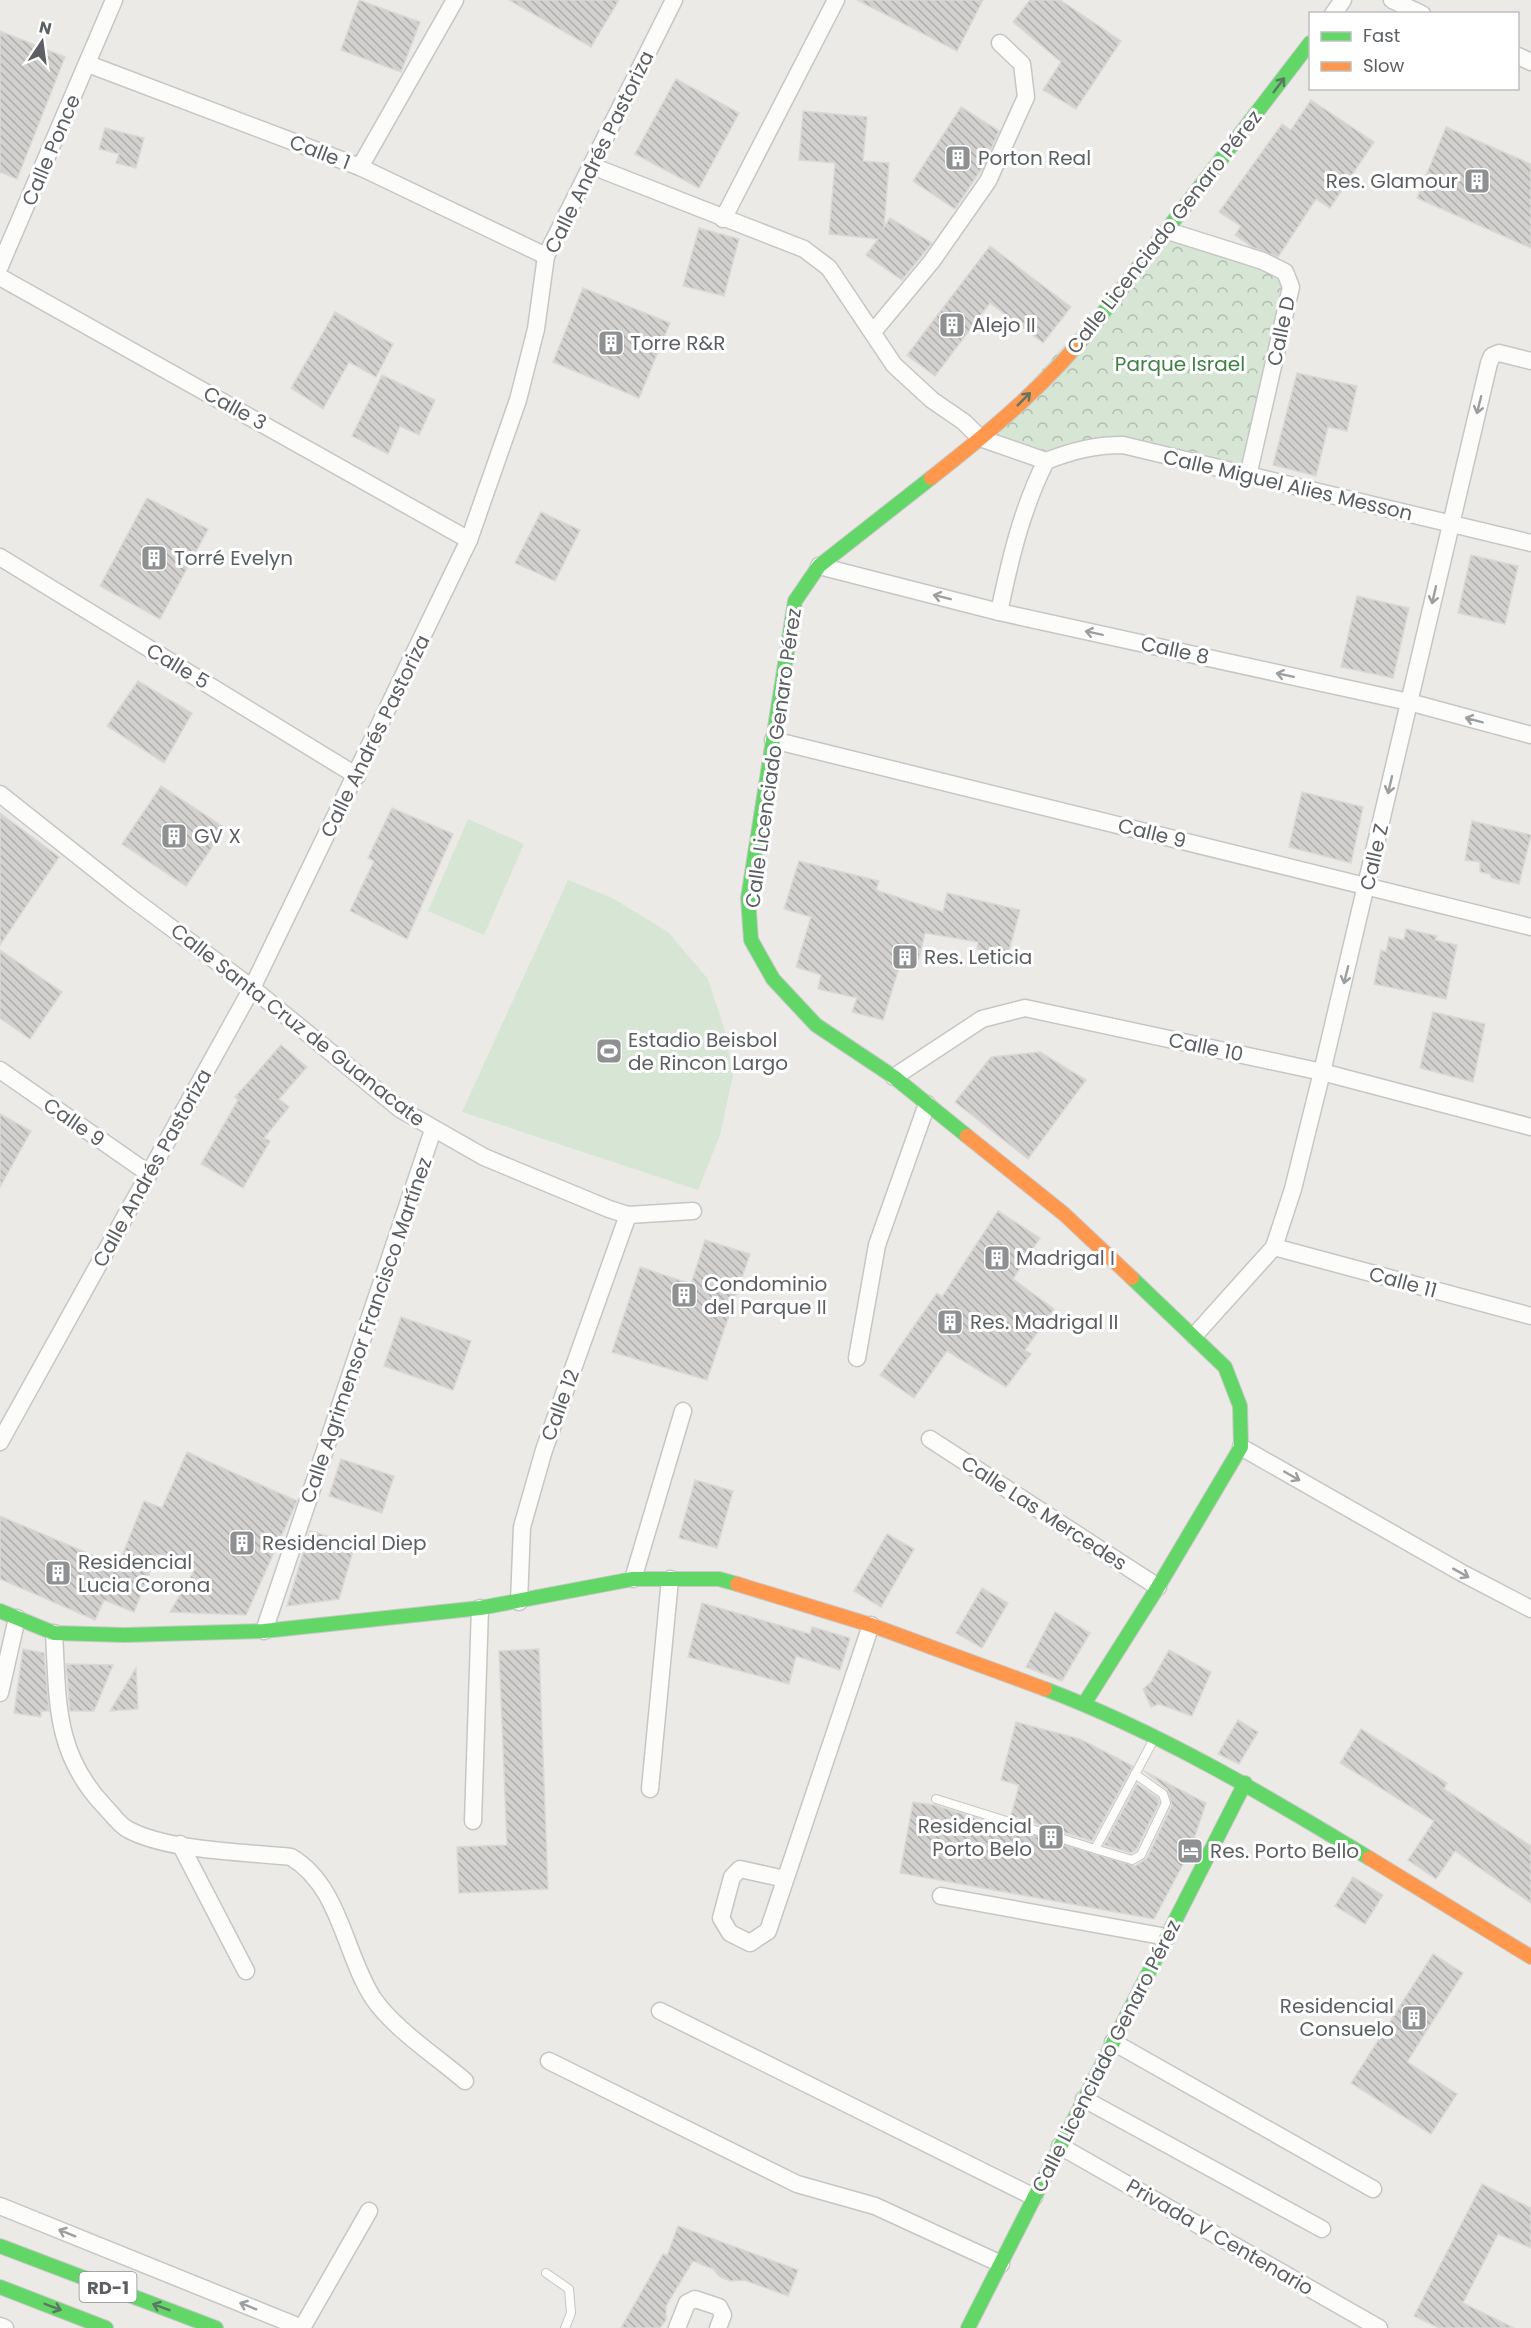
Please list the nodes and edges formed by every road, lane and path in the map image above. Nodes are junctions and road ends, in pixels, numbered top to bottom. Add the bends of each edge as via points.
1 (114, 0) edge
2 (455, 0) edge
3 (674, 0) edge
4 (836, 0) edge
5 (1392, 0) edge
6 (1418, 12) edge
7 (1000, 43) dead end
8 (1309, 46) edge
9 (88, 64) junction
10 (592, 166) junction
11 (360, 167) junction
12 (723, 219) junction
13 (1168, 231) junction
14 (546, 256) junction
15 (0, 266) edge
16 (0, 277) edge
17 (873, 332) junction
18 (1531, 361) edge
19 (980, 438) junction
20 (1046, 461) junction
21 (1248, 476) junction
22 (1450, 524) junction
23 (469, 540) junction
24 (1531, 543) edge
25 (0, 557) edge
26 (819, 566) junction
27 (999, 612) junction
28 (1409, 702) junction
29 (1531, 735) edge
30 (773, 740) junction
31 (357, 776) junction
32 (0, 794) edge
33 (1367, 886) junction
34 (1531, 927) edge
35 (252, 988) junction
36 (0, 1070) edge
37 (1322, 1071) junction
38 (894, 1077) junction
39 (927, 1104) junction
40 (1531, 1127) edge
41 (433, 1130) junction
42 (148, 1173) junction
43 (693, 1211) dead end
44 (628, 1215) junction
45 (1274, 1247) junction
46 (1531, 1316) edge
47 (1194, 1336) junction
48 (857, 1358) dead end
49 (683, 1411) dead end
50 (930, 1439) dead end
51 (0, 1442) edge
52 (1241, 1447) junction
53 (633, 1579) junction
54 (670, 1579) junction
55 (1158, 1587) junction
56 (519, 1602) junction
57 (480, 1608) junction
58 (1531, 1609) edge
59 (0, 1611) edge
60 (17, 1618) junction
61 (871, 1625) junction
62 (264, 1631) junction
63 (54, 1633) junction
64 (0, 1693) edge
65 (1084, 1704) junction
66 (1154, 1739) junction
67 (1135, 1774) junction
68 (1245, 1783) junction
69 (650, 1789) dead end
70 (936, 1799) dead end
71 (473, 1821) dead end
72 (180, 1844) junction
73 (1095, 1849) junction
74 (785, 1879) junction
75 (941, 1896) dead end
76 (1167, 1937) junction
77 (1531, 1957) edge
78 (246, 1971) dead end
79 (660, 2011) dead end
80 (1113, 2042) junction
81 (549, 2061) dead end
82 (465, 2081) dead end
83 (1084, 2099) junction
84 (1060, 2146) junction
85 (1373, 2189) dead end
86 (1034, 2198) junction
87 (0, 2206) edge
88 (369, 2211) dead end
89 (1322, 2229) dead end
90 (0, 2246) edge
91 (1001, 2264) junction
92 (546, 2273) dead end
93 (0, 2287) edge
94 (0, 2326) edge
95 (5, 2328) edge
96 (106, 2328) edge
97 (216, 2328) edge
98 (302, 2328) edge
99 (565, 2328) edge
100 (677, 2328) edge
101 (718, 2328) edge
102 (968, 2328) edge
103 (1379, 2328) edge

1 - 9 street, Calle Ponce
2 - 11 street
3 - 10 street, Calle Andrés Pastoriza
4 - 12 street
5 - 6 street
7 - 17 street via 1022,64 1026,97 988,181 932,261
13 -> 8 main road, Calle Licenciado Genaro Pérez
9 - 11 street, Calle 1
9 - 15 street, Calle Ponce
10 - 12 street
10 - 14 street, Calle Andrés Pastoriza
11 - 14 street, Calle 1
12 - 17 street via 804,249 829,268
19 -> 13 main road, Calle Licenciado Genaro Pérez via 997,426 1080,343
13 - 21 street, Calle D via 1263,261 1285,272 1291,287
14 - 23 street, Calle Andrés Pastoriza via 536,329 518,400
16 - 23 street, Calle 3
17 - 19 street via 894,365
18 -> 22 street, Calle Z via 1498,353 1492,356
19 - 20 street
19 - 26 main road, Calle Licenciado Genaro Pérez
20 - 21 street, Calle Miguel Alies Messon via 1097,445 1122,445
20 - 27 street via 1031,489
21 - 22 street, Calle Miguel Alies Messon
22 - 24 street, Calle Miguel Alies Messon
22 -> 28 street, Calle Z
23 - 31 street, Calle Andrés Pastoriza
25 - 31 street, Calle 5
27 -> 26 street, Calle 8
26 - 30 main road, Calle Licenciado Genaro Pérez via 795,601
28 -> 27 street, Calle 8
29 -> 28 street, Calle 8
28 -> 33 street, Calle Z
30 - 33 street, Calle 9
30 - 38 main road, Calle Licenciado Genaro Pérez via 748,898 751,940 773,979 816,1025
31 - 35 street, Calle Andrés Pastoriza
32 - 35 street, Calle Santa Cruz de Guanacate
33 - 34 street, Calle 9
33 -> 37 street, Calle Z
35 - 41 street, Calle Santa Cruz de Guanacate via 400,1109
35 - 42 street, Calle Andrés Pastoriza
36 - 42 street, Calle 9
37 - 38 street, Calle 10 via 1024,1008 982,1019
37 - 40 street, Calle 10
37 - 45 street, Calle Z via 1293,1189
38 - 39 main road, Calle Licenciado Genaro Pérez
39 - 47 main road, Calle Licenciado Genaro Pérez via 1064,1214
39 - 48 street via 877,1245
41 - 44 street, Calle Santa Cruz de Guanacate via 484,1157
41 - 62 street, Calle Agrimensor Francisco Martínez
42 - 51 street, Calle Andrés Pastoriza
43 - 44 street, Calle Santa Cruz de Guanacate
44 - 56 street, Calle 12 via 544,1450 522,1527
45 - 46 street, Calle 11
45 - 47 street, Calle Z
47 - 52 main road, Calle Licenciado Genaro Pérez via 1225,1367 1239,1395
49 - 53 street
50 - 55 street, Calle Las Mercedes
52 - 55 main road, Calle Licenciado Genaro Pérez
52 -> 58 street
53 - 54 main road
53 - 56 main road
54 - 61 main road via 719,1579
54 - 69 street
55 - 65 main road, Calle Licenciado Genaro Pérez
56 - 57 main road
57 - 62 main road
57 - 71 street
59 - 60 main road
60 - 63 main road
60 - 64 street
61 - 65 main road
61 - 74 street
62 - 63 main road
63 - 72 street via 59,1717 71,1760 91,1792 127,1830
65 - 66 main road
66 - 67 lane
66 - 68 main road
67 - 73 lane
67 - 73 lane via 1163,1794 1166,1803 1141,1855 1132,1860
68 - 76 main road, Calle Licenciado Genaro Pérez
68 - 77 main road
70 - 73 lane
72 - 78 street
72 - 82 street via 291,1857 309,1868 323,1889 372,1996 384,2012
74 - 74 street via 768,1931 750,1943 730,1933 721,1917 732,1877 740,1869
75 - 76 street
76 - 80 main road, Calle Licenciado Genaro Pérez
79 - 86 street
80 - 83 main road, Calle Licenciado Genaro Pérez
80 - 85 street
81 - 91 street via 797,2184 875,2206
83 - 84 main road, Calle Licenciado Genaro Pérez
83 - 89 street
84 - 86 main road, Calle Licenciado Genaro Pérez
84 - 103 street, Privada V Centenario
86 - 91 main road, Calle Licenciado Genaro Pérez
98 -> 87 street
88 - 98 street
97 -> 90 main road, RD-1
91 - 102 main road, Calle Licenciado Genaro Pérez
92 - 99 lane via 569,2289 571,2313
93 -> 96 main road, RD-1
94 - 95 street
100 - 101 street via 687,2303 695,2299 719,2307 723,2315

